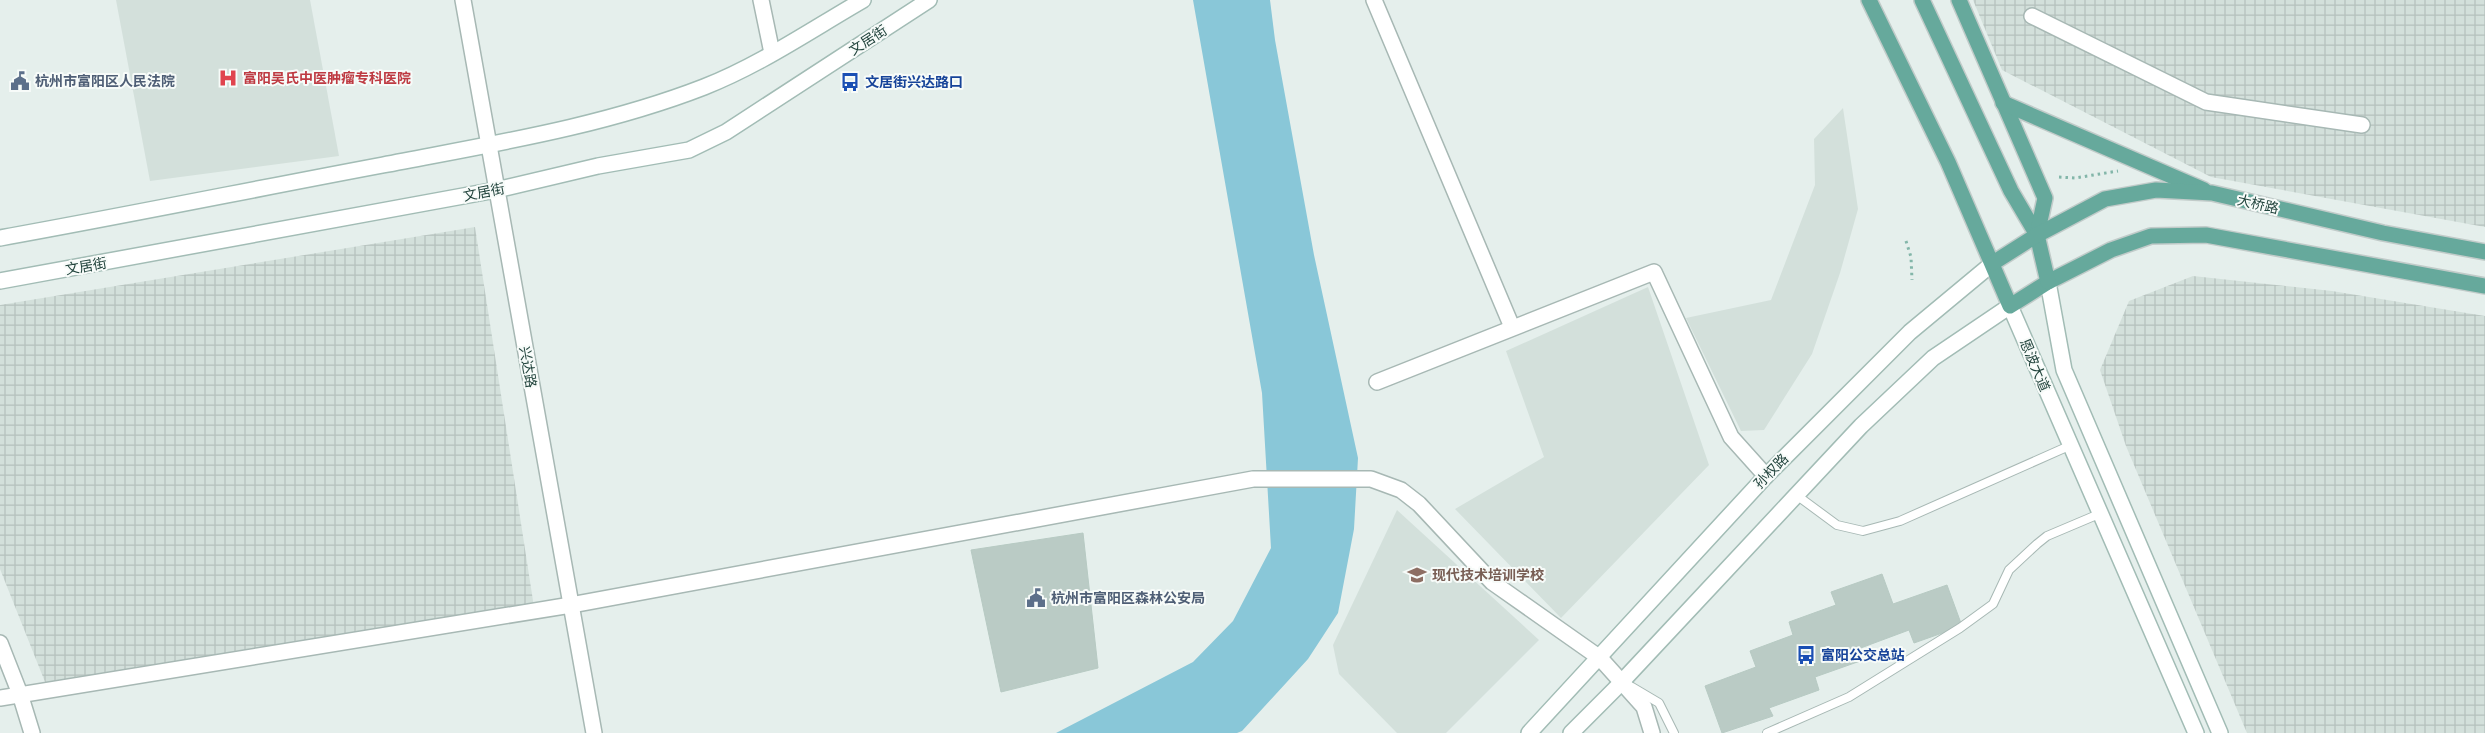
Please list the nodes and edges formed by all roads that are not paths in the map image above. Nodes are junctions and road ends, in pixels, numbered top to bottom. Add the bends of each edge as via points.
1 (463, 0) edge
2 (761, 0) edge
3 (863, 0) edge
4 (929, 0) edge
5 (1374, 0) edge
6 (1870, 0) edge
7 (1922, 0) edge
8 (1959, 0) edge
9 (2032, 16) dead end
10 (772, 53) junction
11 (2003, 102) junction
12 (2362, 125) dead end
13 (488, 145) junction
14 (496, 190) junction
15 (2212, 193) junction
16 (2037, 235) junction
17 (0, 238) edge
18 (2485, 252) edge
19 (1993, 263) junction
20 (0, 281) edge
21 (2048, 282) junction
22 (2485, 286) edge
23 (2010, 306) junction
24 (1512, 327) junction
25 (1377, 382) dead end
26 (2070, 446) junction
27 (1766, 476) junction
28 (1796, 494) junction
29 (2099, 514) junction
30 (571, 605) junction
31 (0, 643) edge
32 (1600, 658) junction
33 (1622, 681) junction
34 (20, 694) junction
35 (0, 698) edge
36 (32, 733) edge
37 (594, 733) edge
38 (1529, 733) edge
39 (1571, 733) edge
40 (1652, 733) edge
41 (1674, 733) edge
42 (1767, 733) edge
43 (2196, 733) edge
44 (2220, 733) edge

1 - 13 main road, 兴达路
2 - 10 main road
3 - 10 main road
4 - 14 main road, 文居街 via 726,132 689,150 598,166
5 - 24 main road
6 - 19 main road, 恩波大道
7 - 16 main road, 恩波大道 via 2011,191
8 - 11 main road
9 - 12 main road via 2206,102
10 - 13 main road via 706,86 648,107 575,127
11 - 15 main road
11 - 16 main road via 2045,198
13 - 14 main road, 兴达路
13 - 17 main road
14 - 20 main road, 文居街
14 - 30 main road, 兴达路
15 - 16 main road, 大桥路 via 2156,190 2105,199
15 - 18 main road, 大桥路 via 2383,233
16 - 19 main road, 孙权路
16 - 21 main road, 恩波大道
19 - 23 main road, 恩波大道
19 - 27 main road, 孙权路 via 1910,332
21 - 22 main road via 2111,250 2152,236 2206,235
21 - 23 main road
21 - 44 main road, 恩波大道 via 2064,370
23 - 26 main road, 恩波大道
23 - 28 main road via 1932,358
24 - 25 main road
24 - 27 main road via 1654,272 1731,437
26 - 28 lane via 1900,521 1863,531 1836,525
26 - 29 main road, 恩波大道
27 - 32 main road, 孙权路
28 - 33 main road
29 - 42 lane via 2047,536 2037,544 2009,570 1993,604 1960,628 1849,697
29 - 43 main road, 恩波大道
30 - 32 main road via 1253,479 1371,479 1401,490 1492,582
30 - 34 main road
30 - 37 main road, 兴达路
31 - 34 main road
32 - 33 main road
32 - 38 main road, 孙权路
33 - 39 main road
33 - 40 main road via 1644,707
33 - 41 lane via 1659,702
34 - 35 main road
34 - 36 main road

